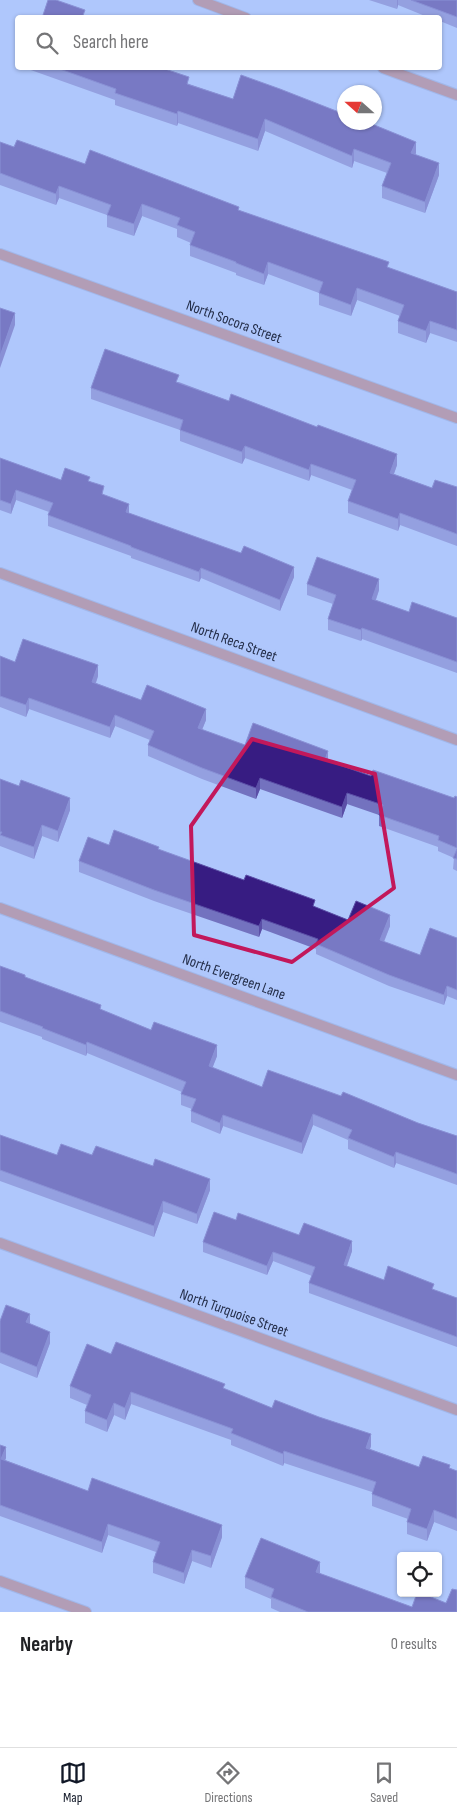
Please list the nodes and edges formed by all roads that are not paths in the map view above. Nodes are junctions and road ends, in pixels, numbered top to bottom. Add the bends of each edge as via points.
1 (198, 0) edge
2 (238, 15) edge
3 (388, 70) edge
4 (457, 95) edge
5 (0, 254) edge
6 (457, 418) edge
7 (0, 573) edge
8 (457, 740) edge
9 (0, 908) edge
10 (457, 1075) edge
11 (0, 1243) edge
12 (457, 1410) edge
13 (0, 1581) edge
14 (86, 1612) edge

1 - 2 street
3 - 4 street
5 - 6 street, North Socora Street
7 - 8 street, North Reca Street
9 - 10 street, North Evergreen Lane
11 - 12 street, North Turquoise Street
13 - 14 street

